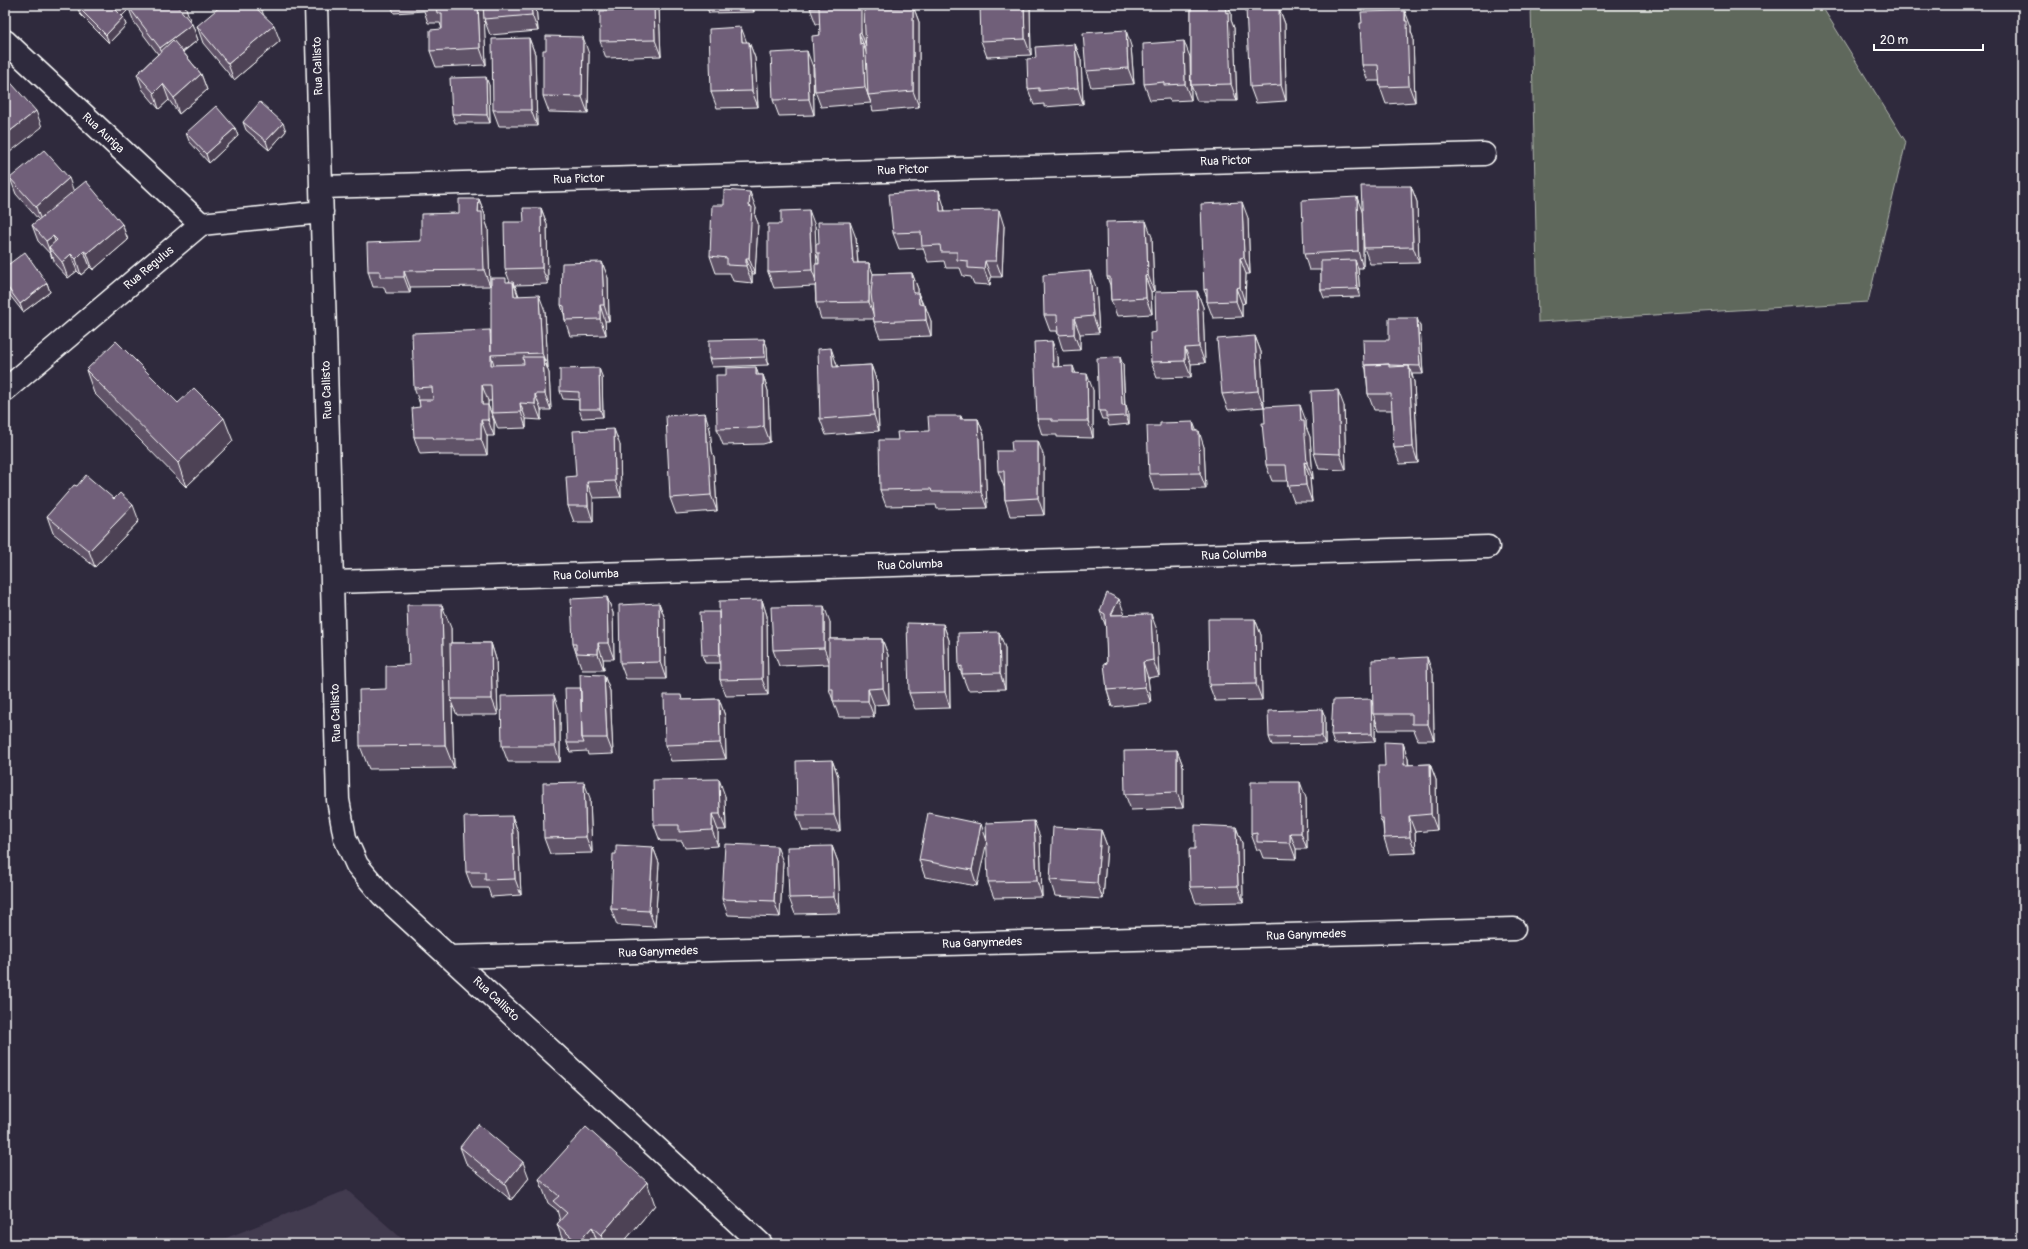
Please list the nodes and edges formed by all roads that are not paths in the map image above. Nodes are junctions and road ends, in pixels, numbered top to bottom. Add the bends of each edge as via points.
1 (316, 5) edge
2 (5, 41) edge
3 (1484, 154) dead end
4 (321, 187) junction
5 (322, 212) junction
6 (201, 224) junction
7 (5, 390) edge
8 (1488, 547) dead end
9 (332, 582) junction
10 (1514, 929) dead end
11 (450, 957) junction
12 (761, 1244) edge

1 - 4 street, Rua Callisto
2 - 6 street, Rua Auriga
3 - 4 street, Rua Pictor
4 - 5 street, Rua Callisto
5 - 6 street
5 - 9 street, Rua Callisto
6 - 7 street, Rua Regulus
8 - 9 street, Rua Columba
9 - 11 street, Rua Callisto via 338,800 345,838 357,865 382,895
10 - 11 street, Rua Ganymedes
11 - 12 street, Rua Callisto

